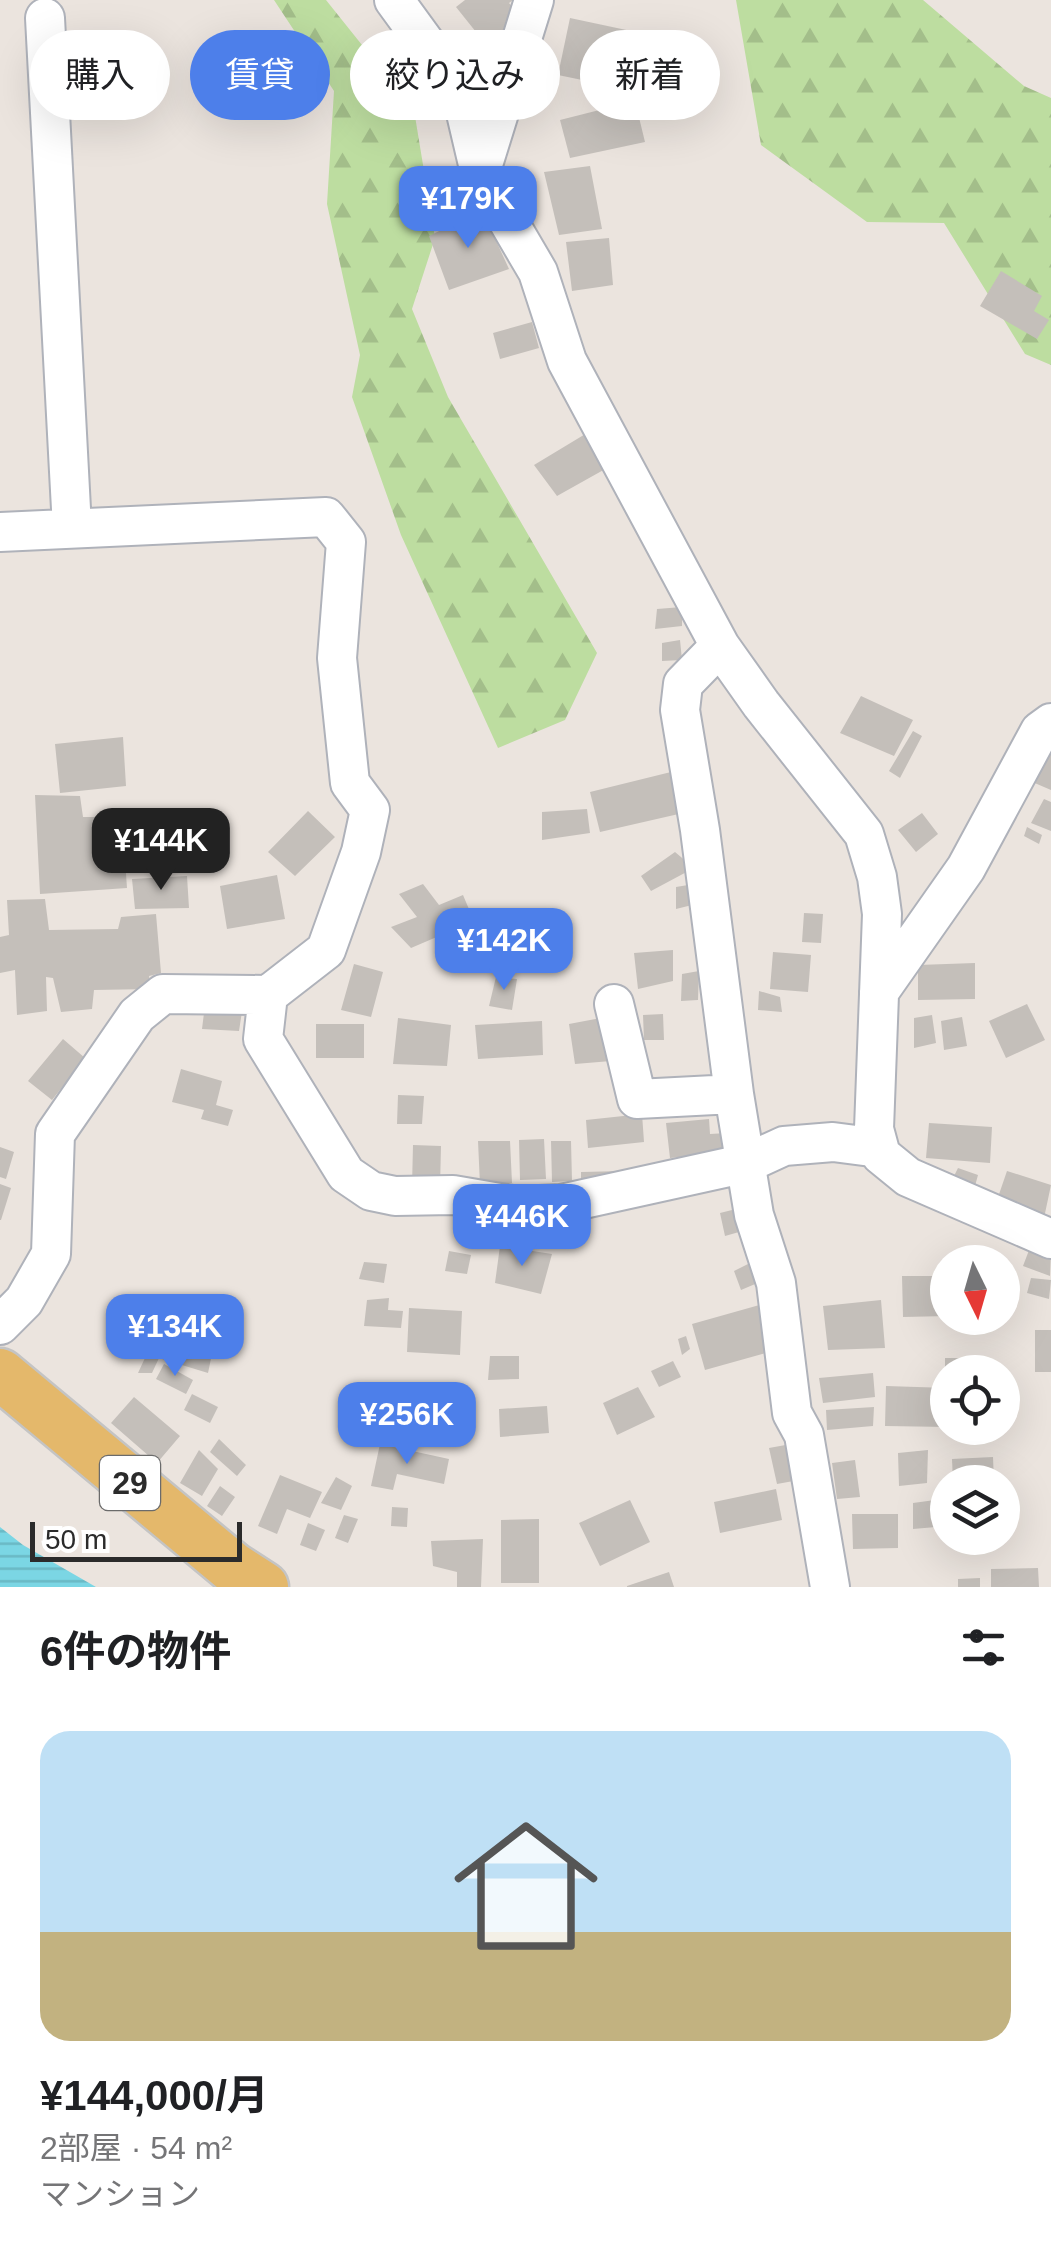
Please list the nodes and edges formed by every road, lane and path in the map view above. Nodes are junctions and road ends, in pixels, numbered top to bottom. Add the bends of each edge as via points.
1 (394, 0) edge
2 (534, 0) edge
3 (45, 18) dead end
4 (480, 173) junction
5 (72, 528) junction
6 (0, 532) edge
7 (720, 646) junction
8 (1051, 723) edge
9 (879, 992) junction
10 (268, 996) junction
11 (614, 1004) dead end
12 (734, 1094) junction
13 (879, 1148) junction
14 (747, 1163) junction
15 (1051, 1238) edge
16 (0, 1325) edge
17 (0, 1374) edge
18 (263, 1587) edge
19 (830, 1587) edge

1 - 4 street via 462,92
2 - 4 street
3 - 5 street
4 - 7 street via 538,272 568,361
5 - 6 street
5 - 10 street via 326,517 346,542 337,658 350,783 370,810 326,950
7 - 9 street via 864,834 882,914
7 - 12 street via 683,684 680,710
8 - 9 street via 1040,731 966,868
9 - 13 street
10 - 14 street via 263,1039 346,1174 370,1191 561,1204
10 - 16 street via 163,994 138,1015 56,1134 51,1254 24,1301
11 - 12 street via 637,1099
12 - 14 street
13 - 14 street via 833,1142 784,1146
13 - 15 street via 908,1177
14 - 19 street via 754,1215 776,1284 792,1413 804,1435
17 - 18 main road, 29

